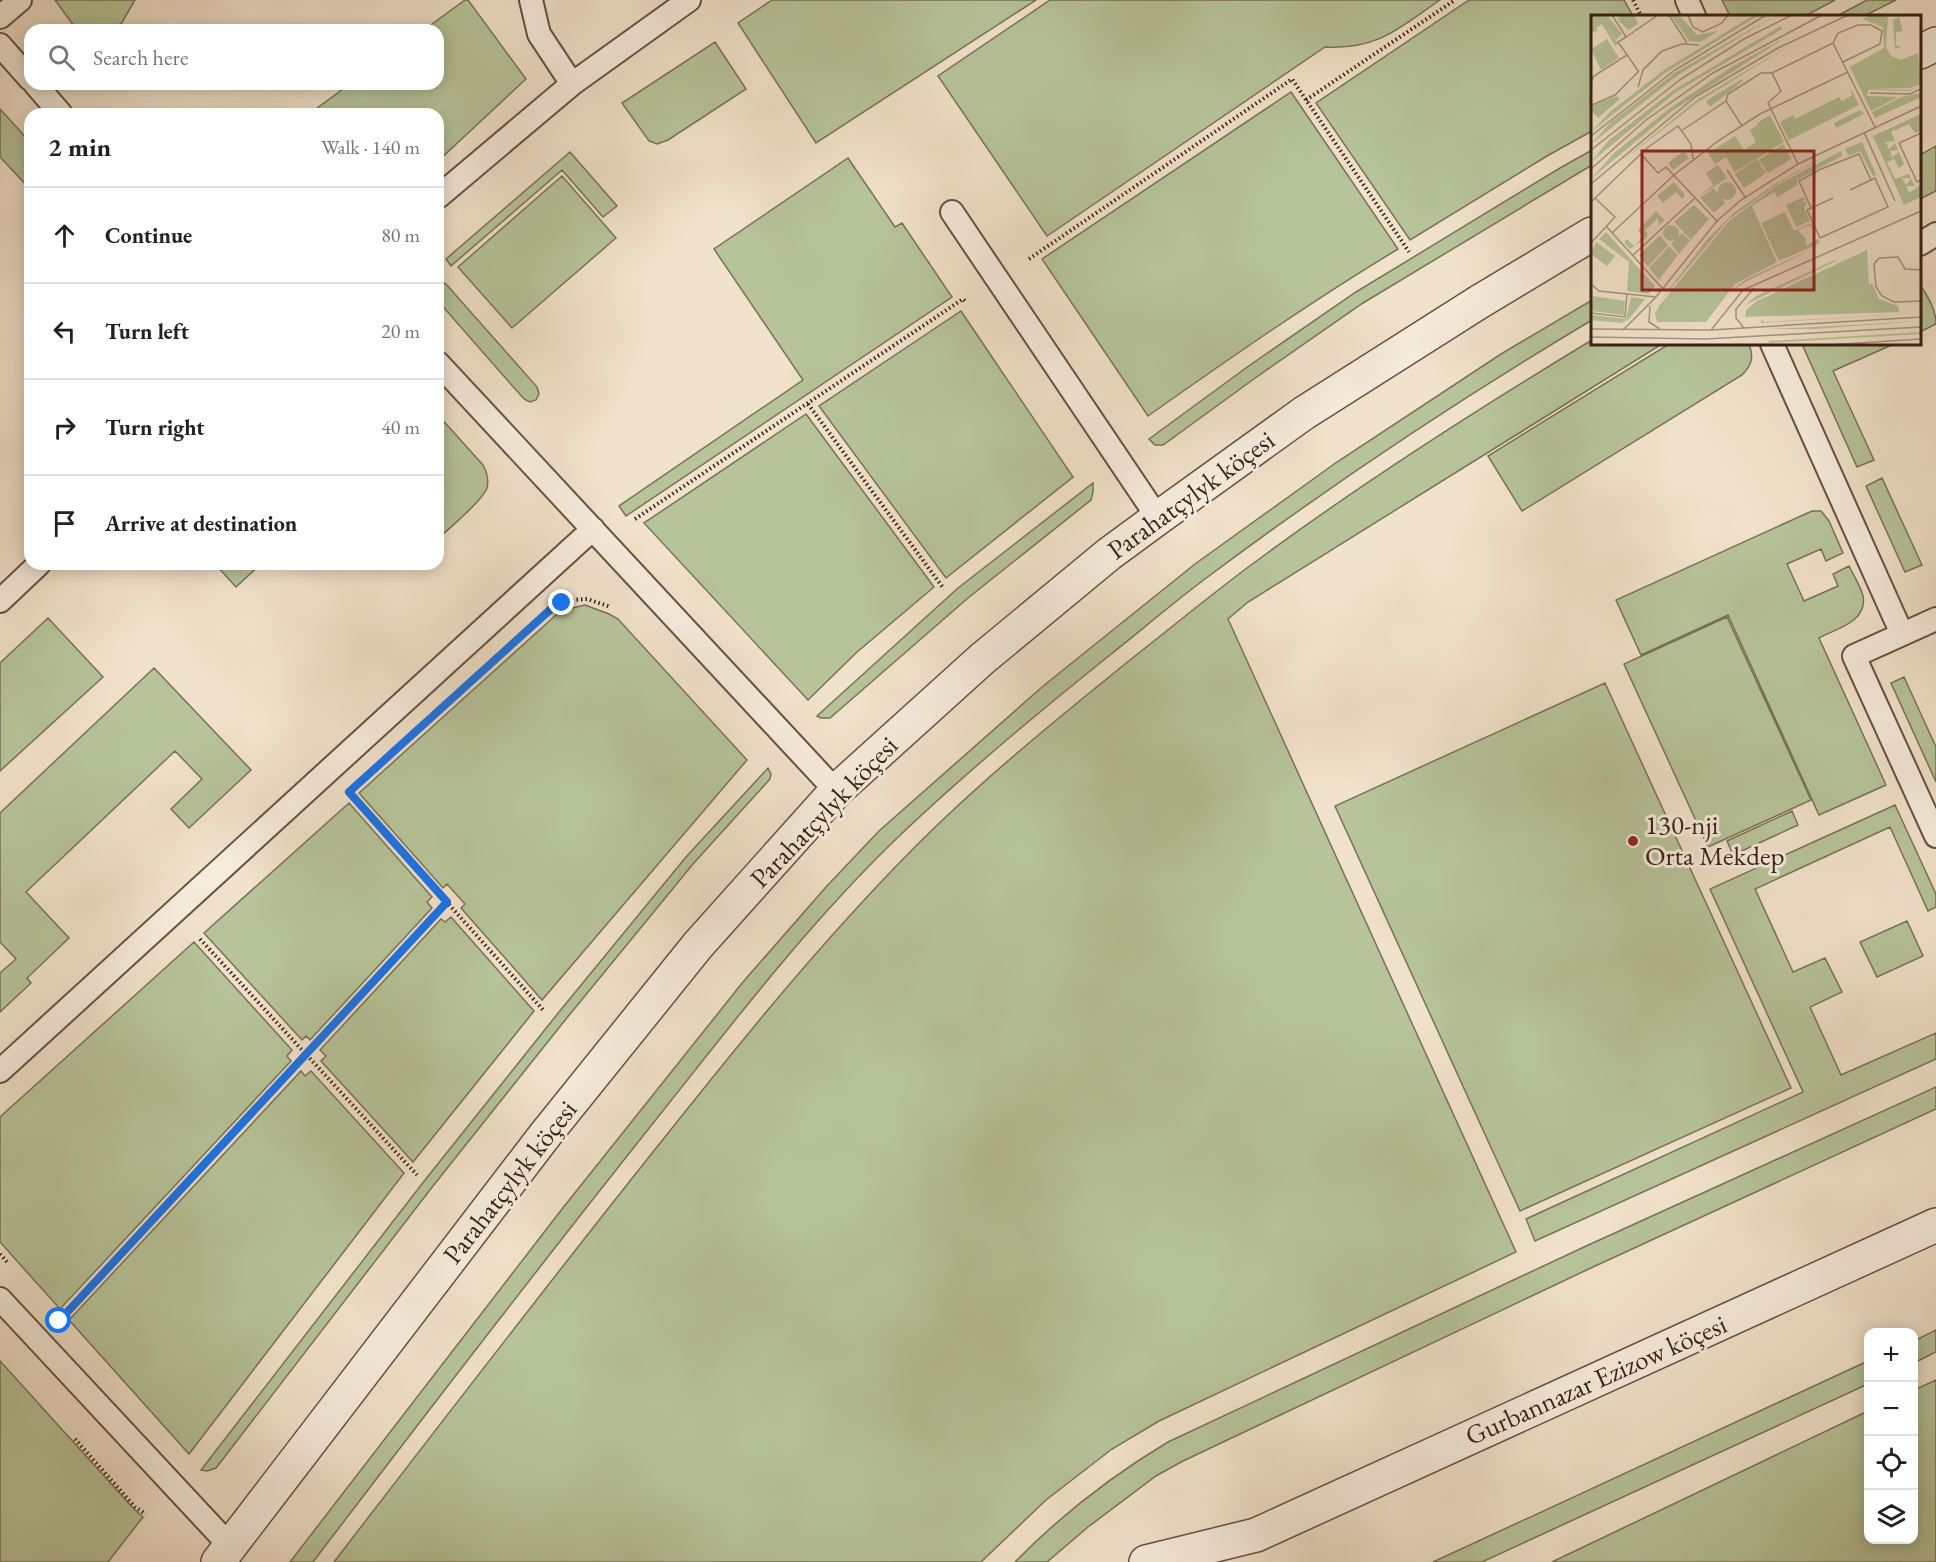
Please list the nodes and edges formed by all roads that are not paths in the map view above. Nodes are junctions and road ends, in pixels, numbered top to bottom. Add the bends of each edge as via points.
1 (20, 0) edge
2 (531, 0) edge
3 (689, 0) edge
4 (1687, 0) edge
5 (1694, 15) edge
6 (0, 17) edge
7 (1936, 44) edge
8 (0, 45) edge
9 (1921, 52) edge
10 (24, 72) edge
11 (572, 84) junction
12 (39, 90) edge
13 (56, 108) edge
14 (444, 192) edge
15 (952, 212) dead end
16 (1936, 234) edge
17 (1591, 235) edge
18 (1921, 243) edge
19 (1772, 345) edge
20 (444, 369) edge
21 (1158, 518) junction
22 (592, 529) junction
23 (33, 570) edge
24 (0, 601) edge
25 (1936, 619) edge
26 (1902, 634) junction
27 (836, 791) junction
28 (1936, 836) edge
29 (0, 1071) edge
30 (1936, 1225) edge
31 (0, 1299) edge
32 (1256, 1535) junction
33 (225, 1555) edge
34 (1146, 1562) edge
35 (1234, 1562) edge

1 - 6 lane
2 - 11 lane via 539,34
3 - 11 lane
4 - 5 lane
7 - 9 street
8 - 10 lane
11 - 14 lane
12 - 13 lane
15 - 21 lane
16 - 18 lane
17 - 21 street, Parahatçylyk köçesi via 1304,413
19 - 26 lane
20 - 22 lane
21 - 27 street, Parahatçylyk köçesi via 982,659
22 - 27 lane
22 - 29 lane
23 - 24 lane
25 - 26 lane
26 - 28 lane via 1854,656
27 - 33 street, Parahatçylyk köçesi via 698,945 545,1135
30 - 32 street, Gurbannazar Ezizow köçesi
31 - 33 lane
32 - 34 street, Gurbannazar Ezizow köçesi
32 - 35 street

